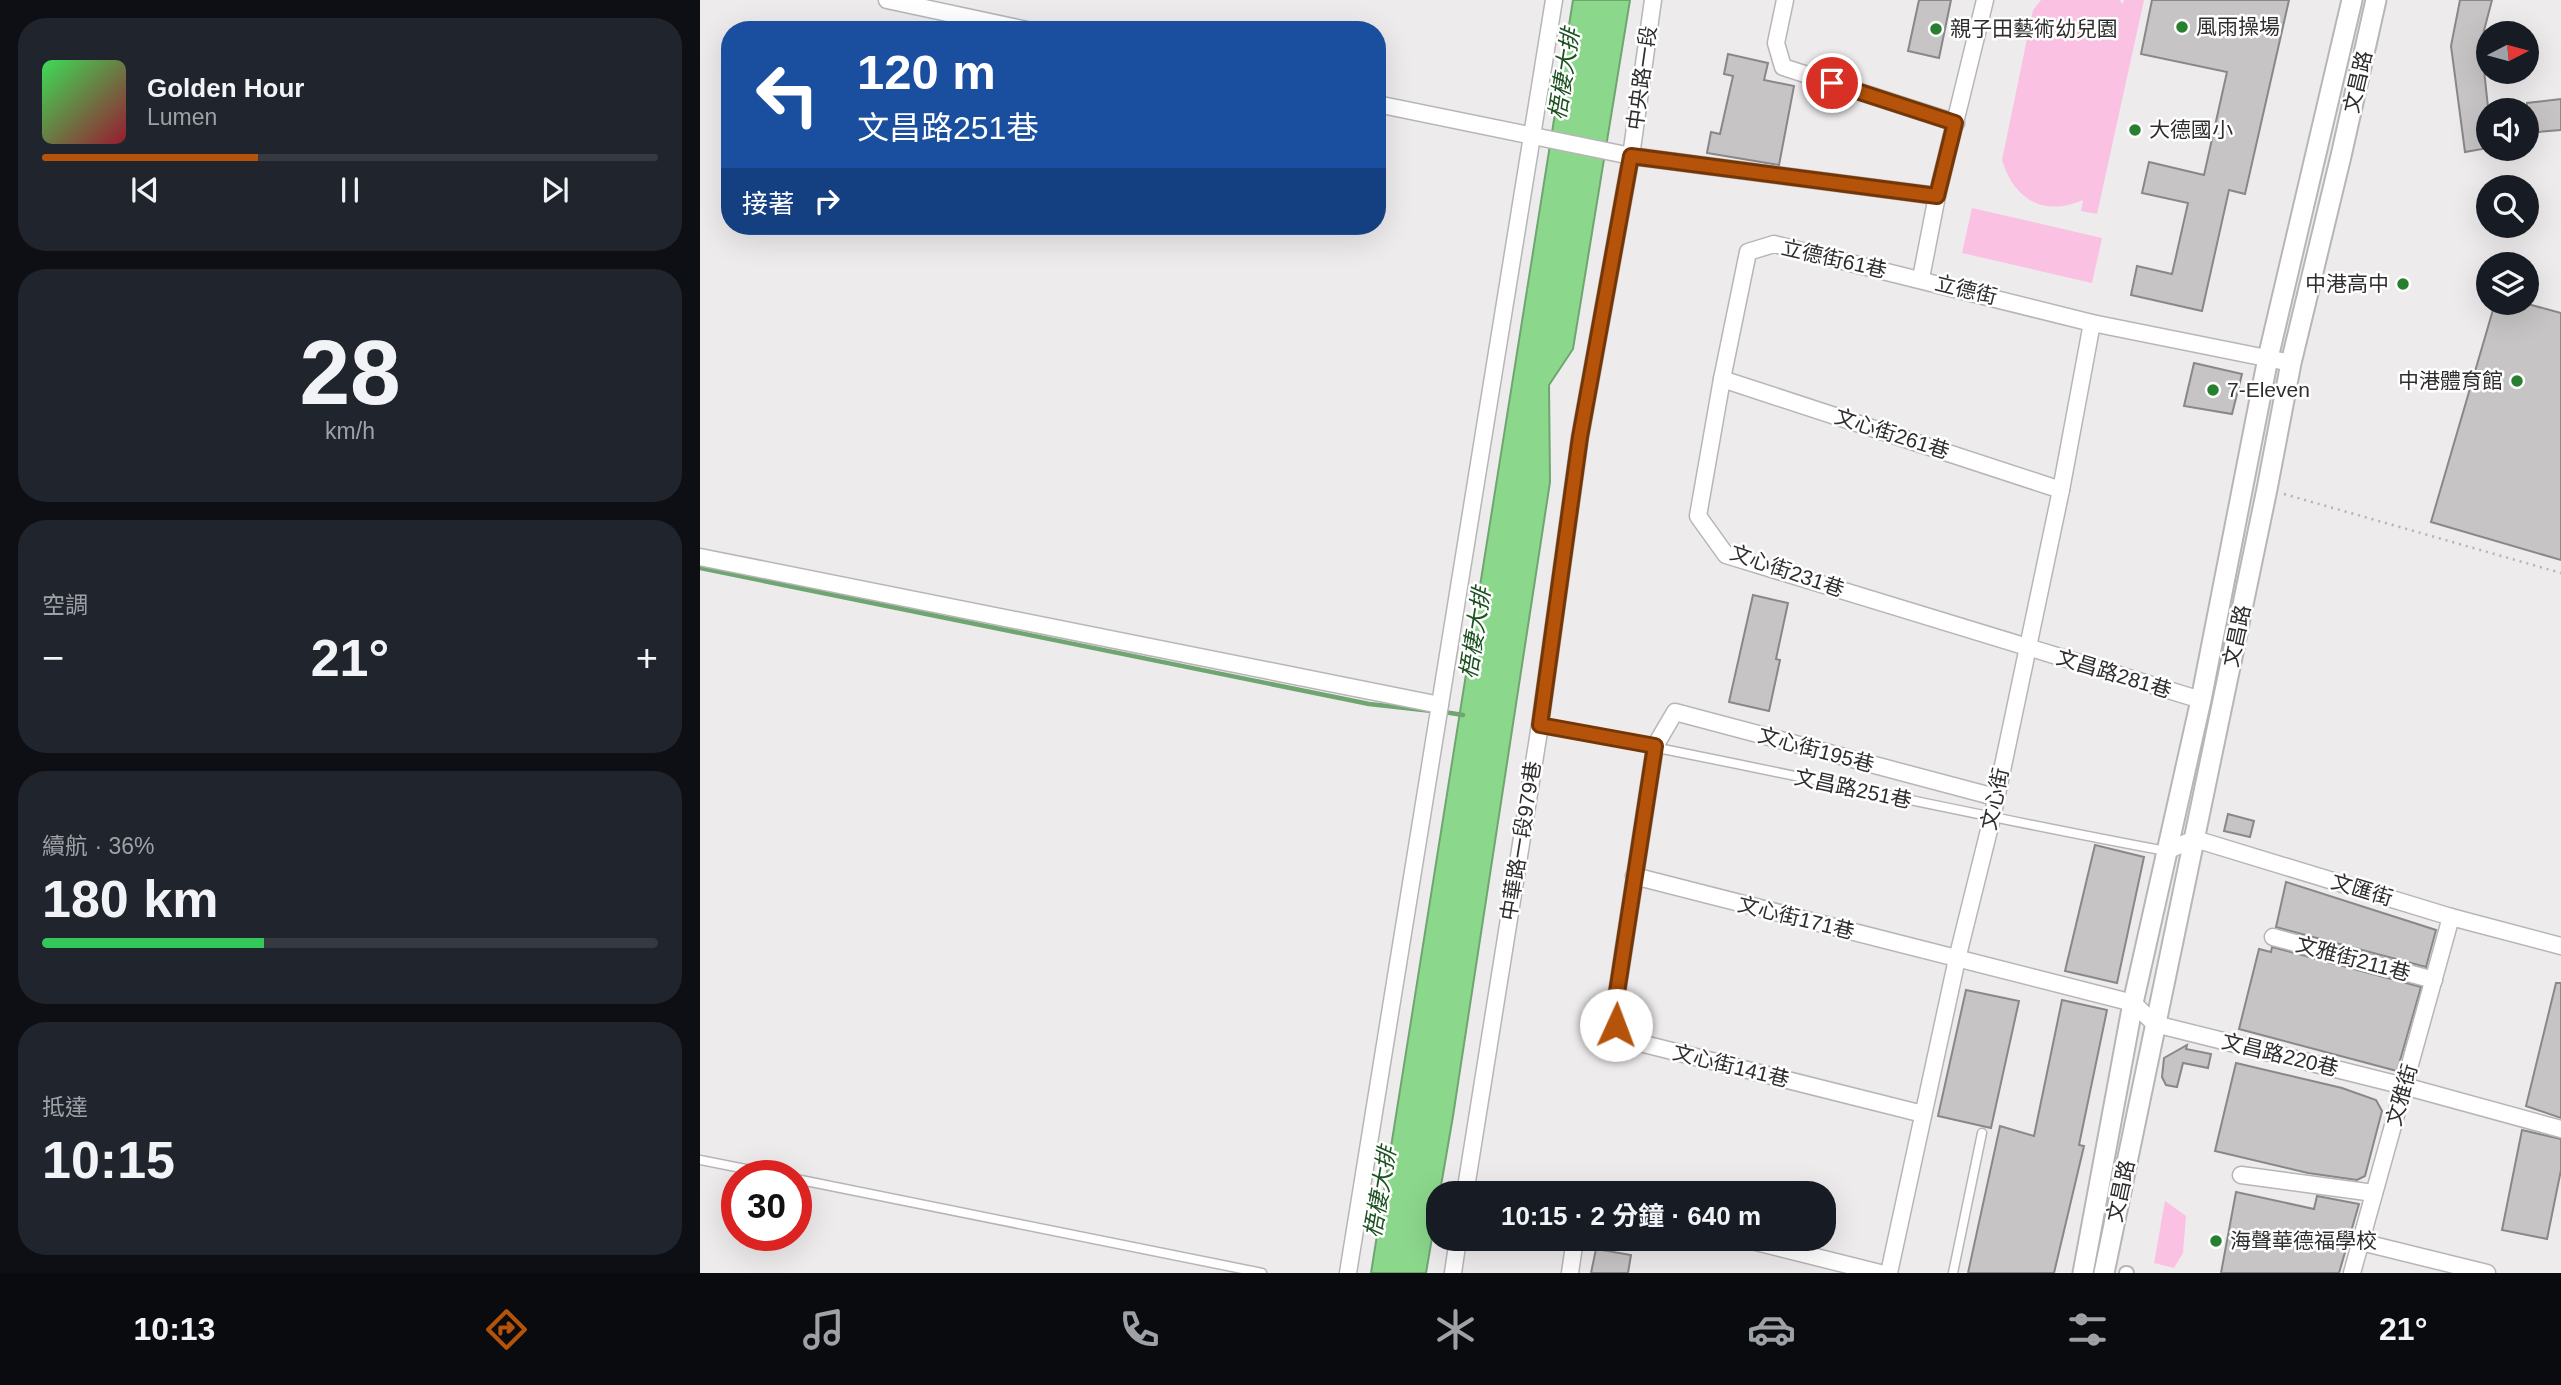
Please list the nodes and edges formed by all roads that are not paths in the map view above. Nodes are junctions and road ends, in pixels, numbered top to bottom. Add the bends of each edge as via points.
1 (887, 0) edge
2 (1554, 0) edge
3 (1653, 0) edge
4 (1785, 0) edge
5 (1985, 0) edge
6 (2352, 0) edge
7 (2376, 0) edge
8 (985, 21) edge
9 (1386, 106) edge
10 (1955, 123) junction
11 (1532, 137) junction
12 (1631, 156) junction
13 (1937, 196) junction
14 (1748, 252) joint
15 (1921, 278) junction
16 (2092, 323) junction
17 (2268, 358) junction
18 (2291, 363) junction
19 (1722, 379) junction
20 (2061, 490) junction
21 (700, 557) edge
22 (2028, 647) junction
23 (2201, 700) junction
24 (1440, 705) junction
25 (1540, 725) junction
26 (1655, 746) junction
27 (1995, 797) junction
28 (1992, 818) junction
29 (2195, 839) junction
30 (2166, 851) junction
31 (1634, 876) junction
32 (2451, 917) junction
33 (2273, 937) dead end
34 (2561, 946) edge
35 (1957, 959) junction
36 (2434, 980) junction
37 (2133, 1003) junction
38 (2155, 1024) junction
39 (2404, 1086) junction
40 (1923, 1114) junction
41 (2561, 1129) edge
42 (1982, 1133) dead end
43 (700, 1160) edge
44 (721, 1164) edge
45 (2241, 1175) dead end
46 (1467, 1181) edge
47 (812, 1182) edge
48 (2374, 1193) junction
49 (2361, 1242) junction
50 (1456, 1251) edge
51 (1573, 1251) edge
52 (1792, 1251) edge
53 (1262, 1273) edge
54 (1348, 1273) edge
55 (1453, 1273) edge
56 (1570, 1273) edge
57 (1880, 1273) edge
58 (1889, 1273) edge
59 (1953, 1273) edge
60 (2083, 1273) edge
61 (2104, 1273) edge
62 (2352, 1273) edge
63 (2487, 1273) edge

1 - 8 street
2 - 11 street
3 - 12 street, 中央路一段
4 - 10 street via 1776,43 1783,67
5 - 10 street, 立德街
6 - 17 street, 文昌路
7 - 18 street, 文昌路
9 - 11 street
10 - 13 street, 立德街
11 - 12 street
11 - 24 street
12 - 13 street
12 - 25 street, 中華路一段979巷 via 1580,437
13 - 15 street, 立德街
14 - 15 street, 立德街61巷 via 1774,244
14 - 19 street, 文心街231巷
15 - 16 street, 立德街
16 - 17 street, 立德街
16 - 20 street, 文心街
17 - 18 street, 立德街
17 - 23 street, 文昌路
18 - 29 street, 文昌路
19 - 20 street, 文心街261巷
19 - 22 street, 文心街231巷 via 1698,516 1726,555
20 - 22 street, 文心街
21 - 24 street
22 - 23 street, 文昌路281巷
22 - 27 street, 文心街
23 - 30 street, 文昌路
24 - 54 street
25 - 26 lane, 文昌路251巷
25 - 46 street, 中華路一段979巷
26 - 27 street, 文心街195巷 via 1675,712
26 - 28 lane, 文昌路251巷
26 - 31 street, 文心街141巷
27 - 28 street, 文心街
28 - 30 lane, 文昌路251巷
28 - 35 street, 文心街
29 - 30 street
29 - 32 street, 文匯街
29 - 38 street, 文昌路
30 - 37 street, 文昌路
31 - 35 street, 文心街171巷
31 - 40 street, 文心街141巷 via 1614,1012 1623,1034 1665,1049
32 - 34 street, 文匯街
32 - 36 street, 文雅街
33 - 36 street, 文雅街211巷
35 - 37 street, 文心街171巷
35 - 40 street, 文心街
36 - 39 street, 文雅街
37 - 38 street
37 - 60 street, 文昌路
38 - 39 street, 文昌路220巷
38 - 61 street, 文昌路
39 - 41 street, 文昌路220巷
39 - 48 street, 文雅街
40 - 58 street, 文心街
42 - 59 lane
43 - 44 lane
45 - 48 street
47 - 53 lane
48 - 49 street, 文雅街
49 - 62 street, 文雅街
49 - 63 street
50 - 55 street
51 - 56 street
52 - 57 street

